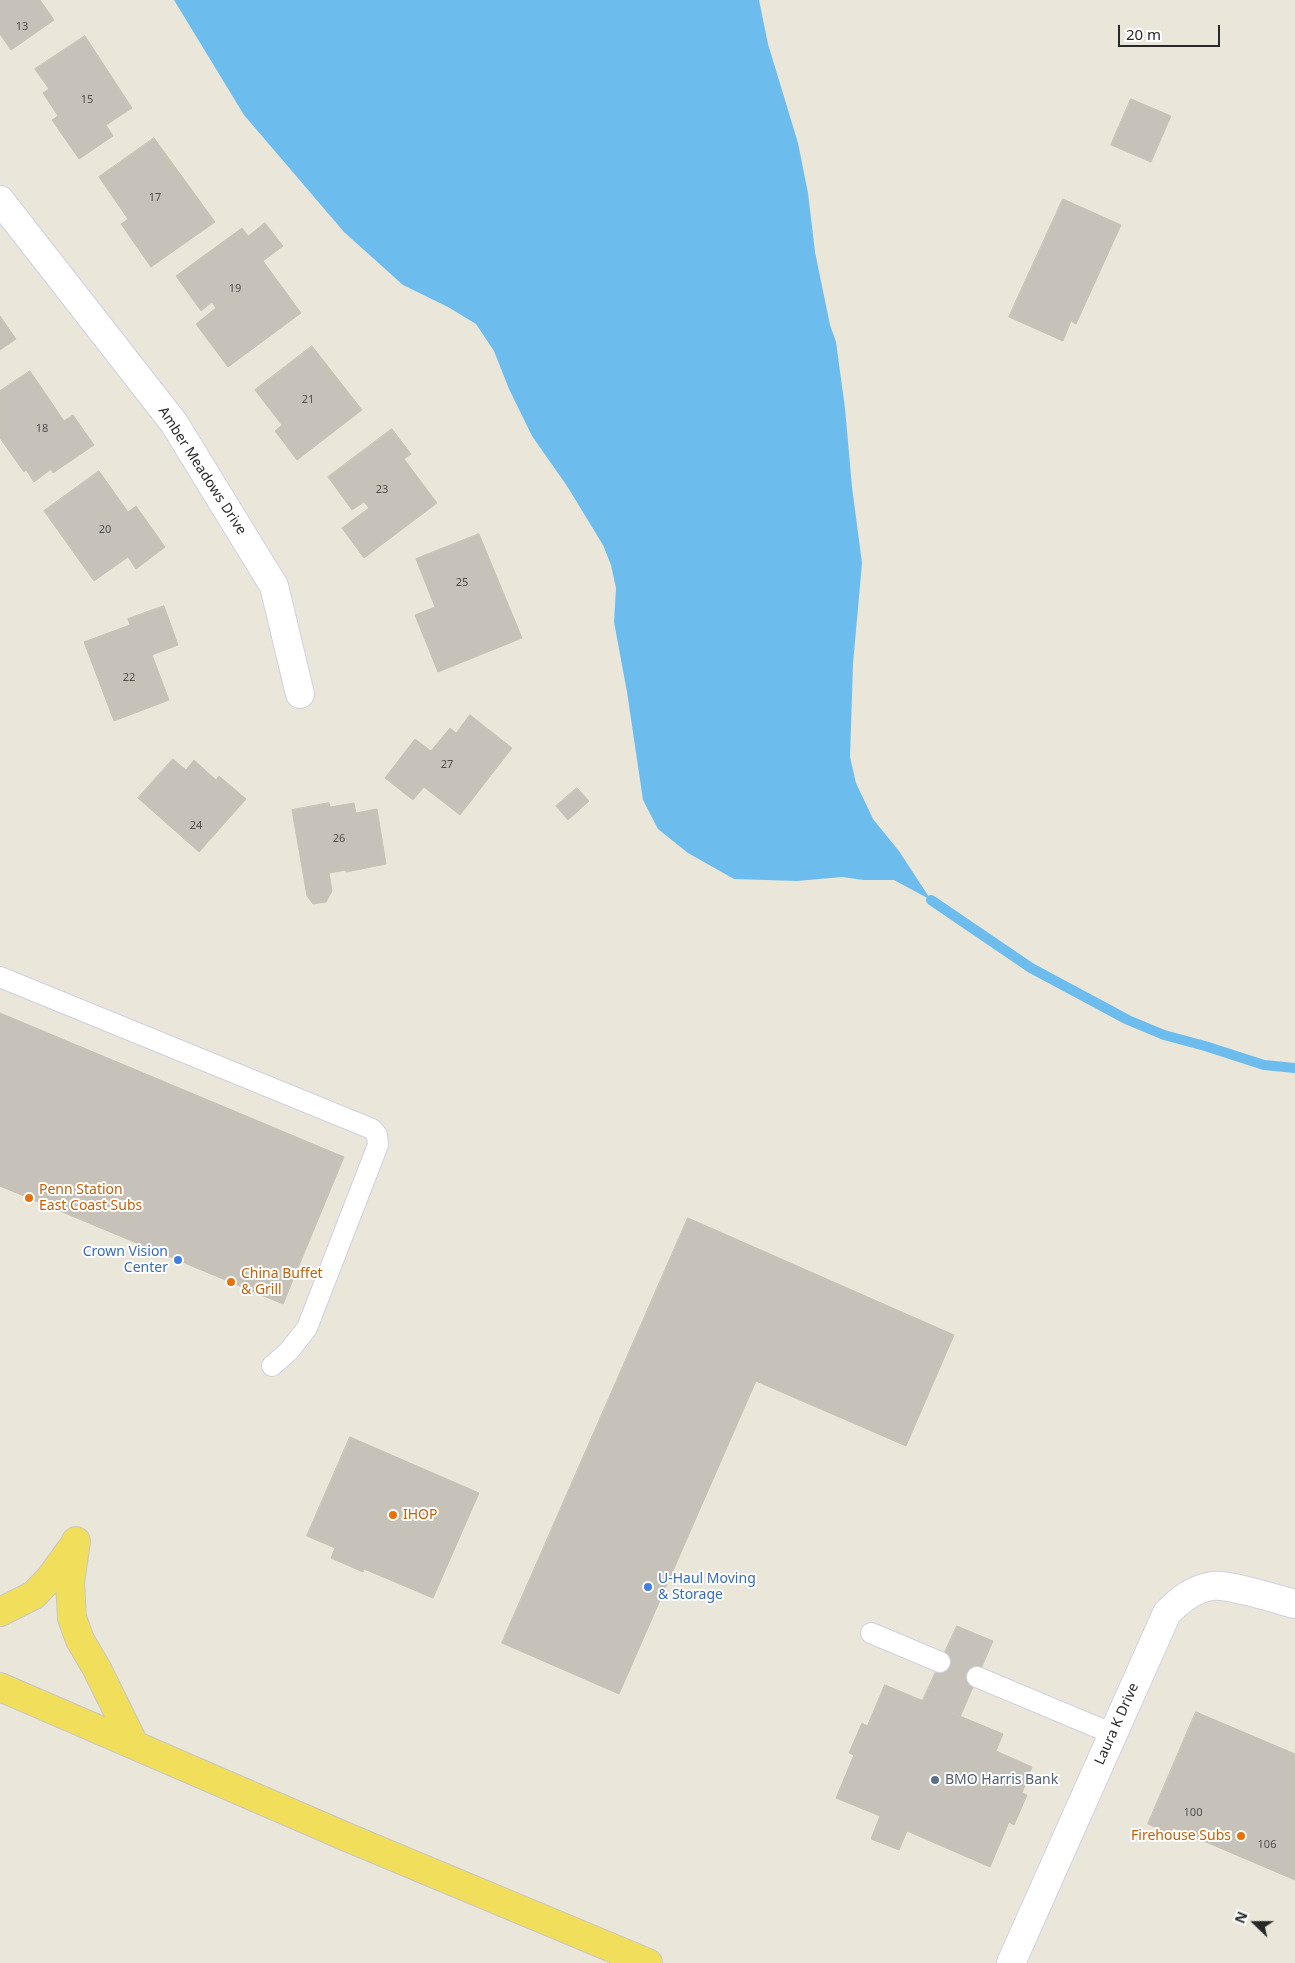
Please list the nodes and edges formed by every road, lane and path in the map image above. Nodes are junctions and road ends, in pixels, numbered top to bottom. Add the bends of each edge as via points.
1 (0, 200) edge
2 (300, 694) dead end
3 (0, 976) edge
4 (272, 1366) dead end
5 (1295, 1604) edge
6 (0, 1612) edge
7 (870, 1633) dead end
8 (940, 1662) dead end
9 (977, 1678) dead end
10 (0, 1687) edge
11 (1113, 1734) junction
12 (134, 1744) junction
13 (648, 1963) edge
14 (1010, 1963) edge

1 - 2 street, Amber Meadows Drive via 174,423 274,586
3 - 4 lane via 372,1129 377,1135 378,1144 306,1328 289,1351
5 - 11 street, Laura K Drive via 1214,1586 1181,1598 1167,1613
6 - 12 main road via 34,1595 76,1541 70,1583 72,1618 80,1640
7 - 8 lane
9 - 11 lane
10 - 12 main road
11 - 14 street, Laura K Drive
12 - 13 main road

